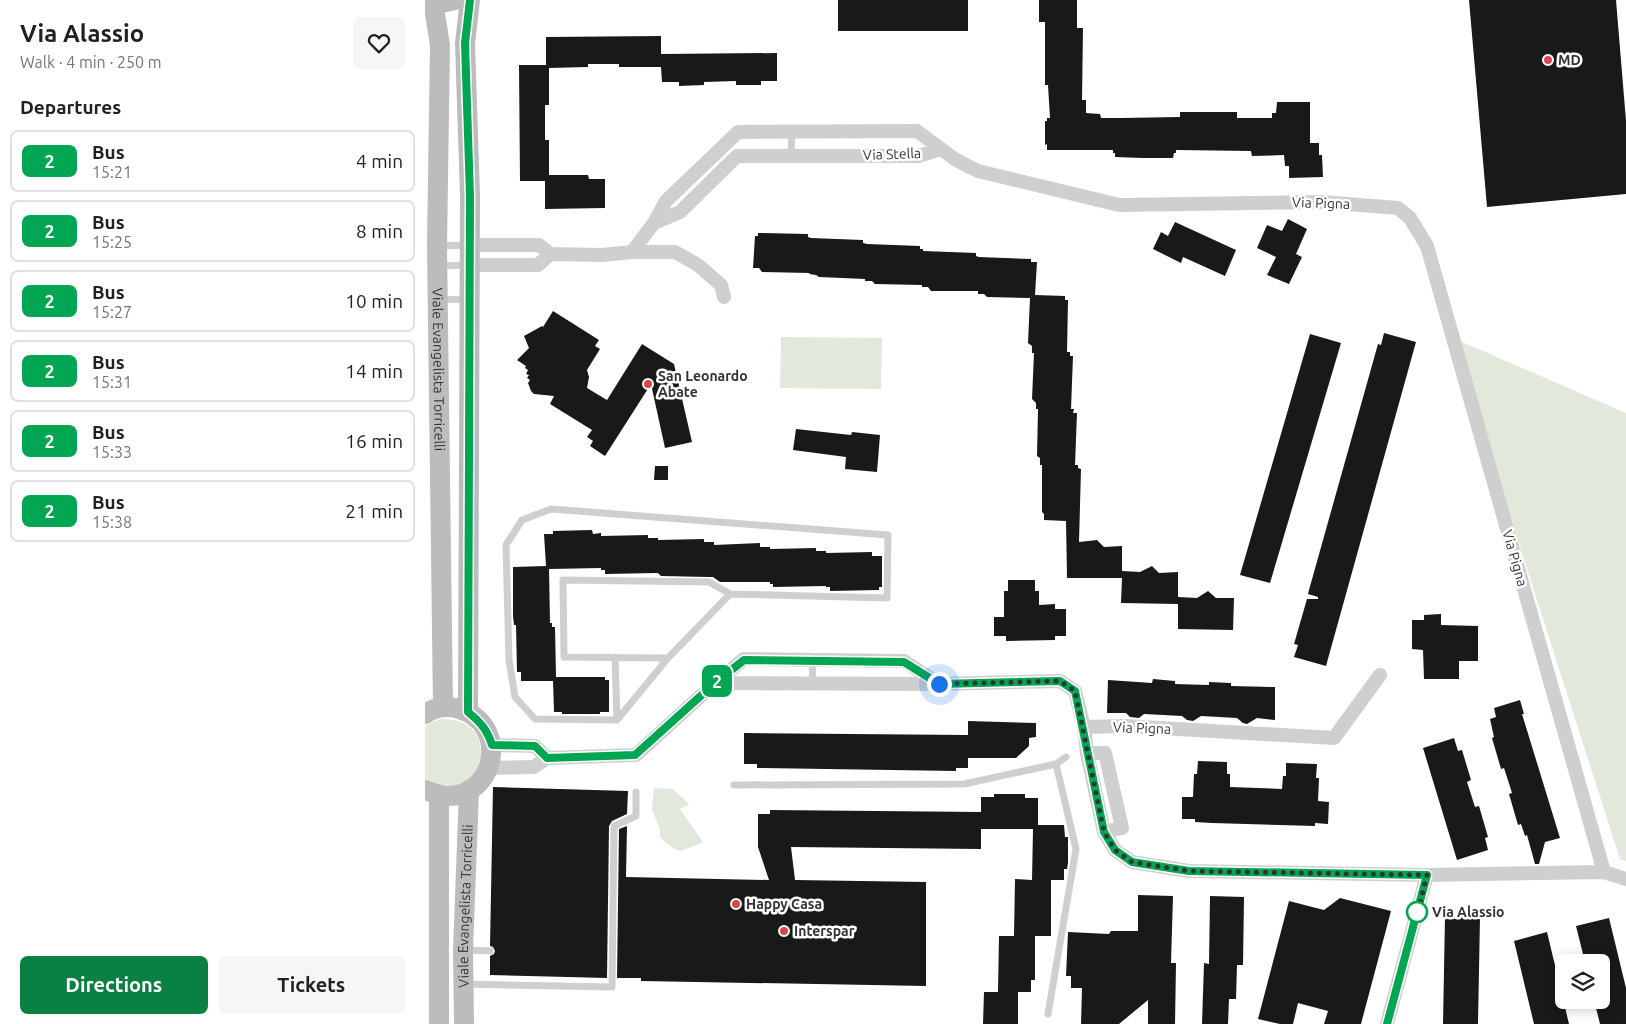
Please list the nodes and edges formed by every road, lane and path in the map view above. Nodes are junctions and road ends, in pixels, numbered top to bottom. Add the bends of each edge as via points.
1 (432, 0) edge
2 (455, 0) edge
3 (470, 0) edge
4 (792, 132) junction
5 (941, 149) junction
6 (791, 155) junction
7 (654, 223) junction
8 (469, 245) junction
9 (632, 252) junction
10 (550, 254) junction
11 (437, 256) junction
12 (469, 265) junction
13 (724, 297) dead end
14 (469, 299) junction
15 (438, 300) junction
16 (730, 594) junction
17 (615, 657) junction
18 (668, 658) junction
19 (812, 660) junction
20 (1379, 675) dead end
21 (715, 683) junction
22 (813, 684) junction
23 (939, 684) junction
24 (434, 710) edge
25 (468, 712) junction
26 (617, 720) junction
27 (1084, 727) junction
28 (492, 745) junction
29 (1066, 757) dead end
30 (547, 758) junction
31 (1056, 764) junction
32 (489, 768) junction
33 (734, 785) dead end
34 (469, 790) junction
35 (432, 792) edge
36 (636, 792) dead end
37 (1604, 872) junction
38 (1427, 875) junction
39 (1626, 879) edge
40 (463, 950) junction
41 (490, 951) dead end
42 (463, 984) junction
43 (1047, 1014) dead end
44 (439, 1024) edge
45 (464, 1024) edge
46 (1387, 1024) edge

1 - 2 street, Viale Evangelista Torricelli
1 - 11 street, Viale Evangelista Torricelli via 439,45
3 - 8 street, Viale Evangelista Torricelli via 465,43
4 - 5 street, Via Stella via 917,131
4 - 6 lane
4 - 7 street, Via Stella via 738,132 667,201
5 - 6 street, Via Stella via 917,156
5 - 37 street, Via Pigna via 978,171 1119,206 1322,202 1398,208 1410,218 1427,246
6 - 7 street, Via Stella via 737,156 680,212
7 - 9 street, Via Stella
8 - 10 street via 539,245
8 - 11 lane
8 - 12 street, Viale Evangelista Torricelli
9 - 10 street
9 - 13 street via 675,252 721,285
10 - 12 street via 538,265
11 - 12 lane
11 - 15 street, Viale Evangelista Torricelli
12 - 14 street, Viale Evangelista Torricelli
14 - 15 lane
14 - 25 street, Viale Evangelista Torricelli
15 - 24 street, Viale Evangelista Torricelli
16 - 17 lane via 709,582 563,580 564,657
16 - 18 lane
16 - 26 lane via 887,598 888,535 551,509 522,520 506,545 509,660 515,697 535,719
17 - 18 lane
17 - 26 lane
18 - 26 lane
19 - 21 street via 744,660
19 - 22 lane
19 - 23 street via 904,662
20 - 27 street, Via Pigna via 1333,738 1126,726
21 - 22 street, Via Pigna
21 - 30 street via 635,755
22 - 23 street, Via Pigna
23 - 27 street, Via Pigna via 1060,681 1075,691
24 - 25 street, Viale Evangelista Torricelli via 455,708
25 - 28 street via 489,733
27 - 38 street, Via Pigna via 1087,753 1105,753 1122,828 1104,832 1115,850 1132,862 1189,871
28 - 30 street via 535,746
28 - 32 street
29 - 31 lane
30 - 32 street via 534,767
31 - 33 lane via 964,784
31 - 43 lane via 1076,849
32 - 34 street via 481,781
34 - 35 street, Viale Evangelista Torricelli via 449,796
34 - 40 street, Viale Evangelista Torricelli
35 - 44 street, Viale Evangelista Torricelli
36 - 42 lane via 636,816 614,826 612,987
37 - 38 street, Via Pigna
37 - 39 street
38 - 46 street
40 - 41 lane
40 - 42 street, Viale Evangelista Torricelli
42 - 45 street, Viale Evangelista Torricelli

